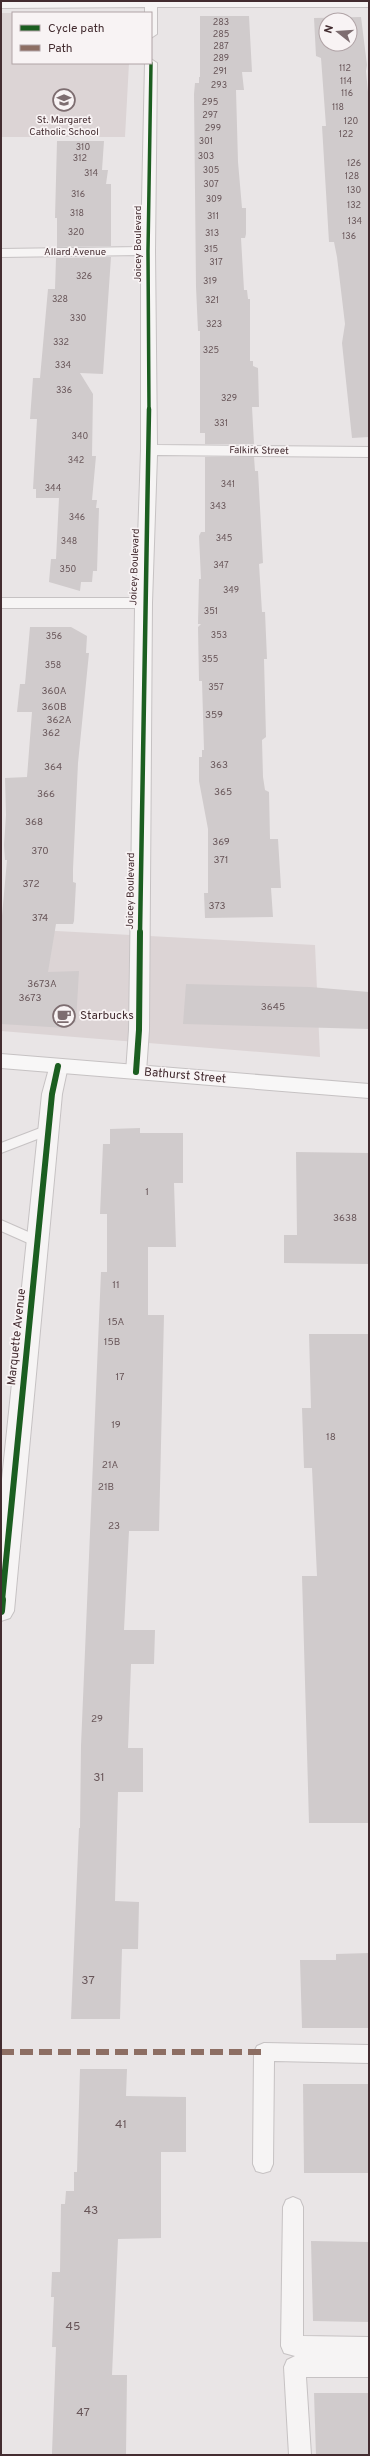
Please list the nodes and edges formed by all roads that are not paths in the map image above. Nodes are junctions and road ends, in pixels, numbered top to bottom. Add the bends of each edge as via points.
1 (151, 3) edge
2 (1, 4) edge
3 (369, 4) edge
4 (151, 64) edge
5 (148, 252) junction
6 (1, 253) edge
7 (149, 450) junction
8 (369, 452) edge
9 (1, 603) edge
10 (144, 603) junction
11 (1, 1061) edge
12 (58, 1066) junction
13 (136, 1072) junction
14 (369, 1091) edge
15 (48, 1130) junction
16 (1, 1148) edge
17 (1, 1225) edge
18 (37, 1242) junction
19 (2, 1584) edge
20 (1, 1611) edge
21 (369, 2054) edge
22 (263, 2164) dead end
23 (294, 2207) dead end
24 (369, 2347) edge
25 (369, 2366) edge
26 (300, 2455) edge

1 - 2 street
1 - 3 street
4 - 5 street, Joicey Boulevard
5 - 6 street, Allard Avenue
5 - 7 street, Joicey Boulevard
7 - 8 street, Falkirk Street
7 - 10 street, Joicey Boulevard
9 - 10 street
10 - 13 street, Joicey Boulevard via 139,1030
11 - 12 main road, Bathurst Street
12 - 13 main road, Bathurst Street
12 - 15 street, Marquette Avenue
13 - 14 main road, Bathurst Street
15 - 16 lane
15 - 18 street, Marquette Avenue
17 - 18 lane
18 - 19 street, Marquette Avenue
19 - 20 street, Marquette Avenue
21 - 22 lane via 264,2052
23 - 24 lane via 292,2346
25 - 26 lane via 295,2367

